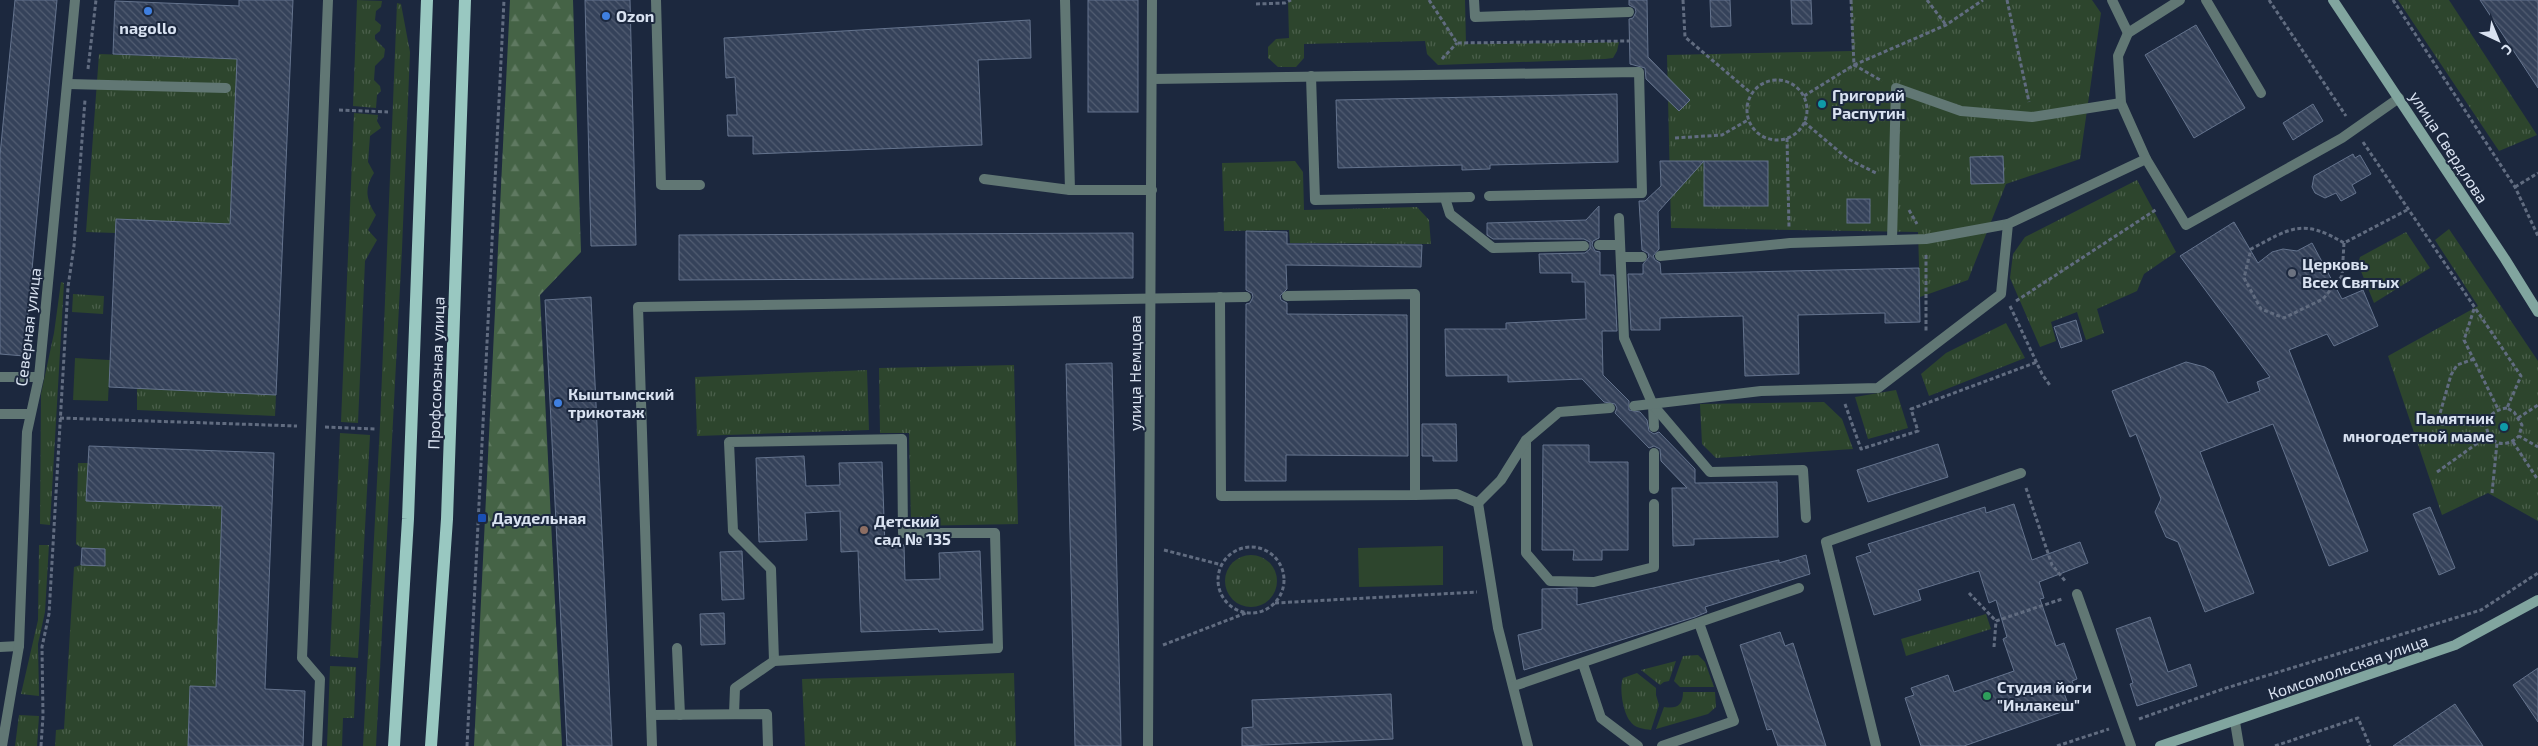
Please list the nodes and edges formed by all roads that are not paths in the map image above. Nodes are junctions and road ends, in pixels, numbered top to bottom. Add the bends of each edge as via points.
1 (75, 0) edge
2 (328, 0) edge
3 (428, 0) edge
4 (465, 0) edge
5 (656, 0) edge
6 (1066, 0) edge
7 (1152, 0) edge
8 (1474, 0) edge
9 (2112, 0) edge
10 (2180, 0) edge
11 (2206, 0) edge
12 (2333, 0) edge
13 (1629, 12) dead end
14 (2128, 33) junction
15 (1311, 76) junction
16 (1152, 79) junction
17 (68, 84) junction
18 (226, 88) dead end
19 (2261, 93) dead end
20 (2399, 98) junction
21 (2121, 103) junction
22 (2146, 159) junction
23 (984, 180) dead end
24 (700, 184) dead end
25 (1070, 190) junction
26 (1152, 190) junction
27 (1488, 196) dead end
28 (1470, 197) dead end
29 (1445, 198) junction
30 (1619, 218) dead end
31 (2008, 224) junction
32 (1892, 240) junction
33 (1600, 245) dead end
34 (1620, 245) junction
35 (1584, 246) dead end
36 (1660, 256) dead end
37 (1621, 257) junction
38 (1642, 257) dead end
39 (1287, 296) dead end
40 (1220, 297) junction
41 (1246, 297) dead end
42 (1151, 298) junction
43 (2538, 312) edge
44 (0, 377) edge
45 (39, 377) junction
46 (1653, 405) junction
47 (1634, 406) dead end
48 (1610, 408) dead end
49 (0, 414) edge
50 (30, 414) junction
51 (1654, 426) dead end
52 (1526, 440) junction
53 (1654, 453) dead end
54 (2021, 473) road end
55 (1654, 489) dead end
56 (1416, 495) junction
57 (1478, 503) junction
58 (1654, 504) dead end
59 (1806, 518) dead end
60 (1799, 588) dead end
61 (2077, 594) road end
62 (2538, 600) edge
63 (1699, 623) junction
64 (19, 646) junction
65 (0, 647) edge
66 (677, 648) dead end
67 (774, 661) junction
68 (1583, 664) junction
69 (1514, 686) junction
70 (680, 714) junction
71 (734, 714) junction
72 (651, 715) junction
73 (2235, 722) junction
74 (2, 746) edge
75 (317, 746) edge
76 (394, 746) edge
77 (431, 746) edge
78 (652, 746) edge
79 (768, 746) edge
80 (1148, 746) edge
81 (1528, 746) edge
82 (1638, 746) edge
83 (1662, 746) edge
84 (1876, 746) edge
85 (2131, 746) edge
86 (2160, 746) edge
87 (2239, 746) edge

1 - 17 street, Северная улица
2 - 75 street via 302,658 320,678
3 - 76 main road, Профсоюзная улица via 408,519
4 - 77 main road, Профсоюзная улица via 447,519
5 - 24 street via 661,185
6 - 25 street
7 - 16 street, улица Немцова
8 - 13 street via 1475,17
9 - 14 street
10 - 14 street
11 - 19 street
12 - 20 main road, улица Свердлова
14 - 21 street via 2118,56
15 - 16 street
15 - 27 street via 1639,72 1642,193 1618,197
15 - 29 street via 1315,200
16 - 26 street, улица Немцова
17 - 18 street
17 - 45 street, Северная улица
20 - 22 street via 2342,138 2186,226
20 - 43 main road, улица Свердлова
21 - 22 street
21 - 32 street via 2032,117 1961,111 1896,88
22 - 31 street
23 - 25 street
25 - 26 street
26 - 42 street, улица Немцова
28 - 29 street
29 - 35 street via 1450,214 1493,248
30 - 34 street
31 - 32 street via 1926,239
31 - 46 street via 2000,294 1878,388 1761,391
32 - 36 street via 1790,243
33 - 34 street
34 - 37 street
37 - 38 street
37 - 46 street via 1624,338
39 - 56 street via 1415,294
40 - 41 street
40 - 42 street
40 - 56 street via 1220,496
42 - 72 street via 638,307
42 - 80 street, улица Немцова
44 - 45 street
45 - 50 street, Северная улица
46 - 47 street
46 - 51 street
46 - 59 street via 1710,472 1803,470
48 - 52 street via 1559,412
49 - 50 street
50 - 64 street, Северная улица
52 - 57 street via 1501,480
52 - 58 street via 1526,553 1550,581 1594,582 1654,567
53 - 55 street
54 - 84 street via 1826,542
56 - 57 street via 1457,494
57 - 69 street via 1498,628
60 - 63 street
61 - 85 street
62 - 73 main road, Комсомольская улица via 2455,646
63 - 68 street
63 - 83 street via 1734,721
64 - 65 street
64 - 74 street, Северная улица
66 - 70 street
67 - 67 street via 771,569 733,531 729,442 902,439 903,533 995,533 998,648
67 - 71 street via 735,688
68 - 69 street
68 - 82 street via 1601,718
69 - 81 street
70 - 71 street
70 - 72 street
71 - 79 street via 767,714
72 - 78 street
73 - 86 main road, Комсомольская улица
73 - 87 street

